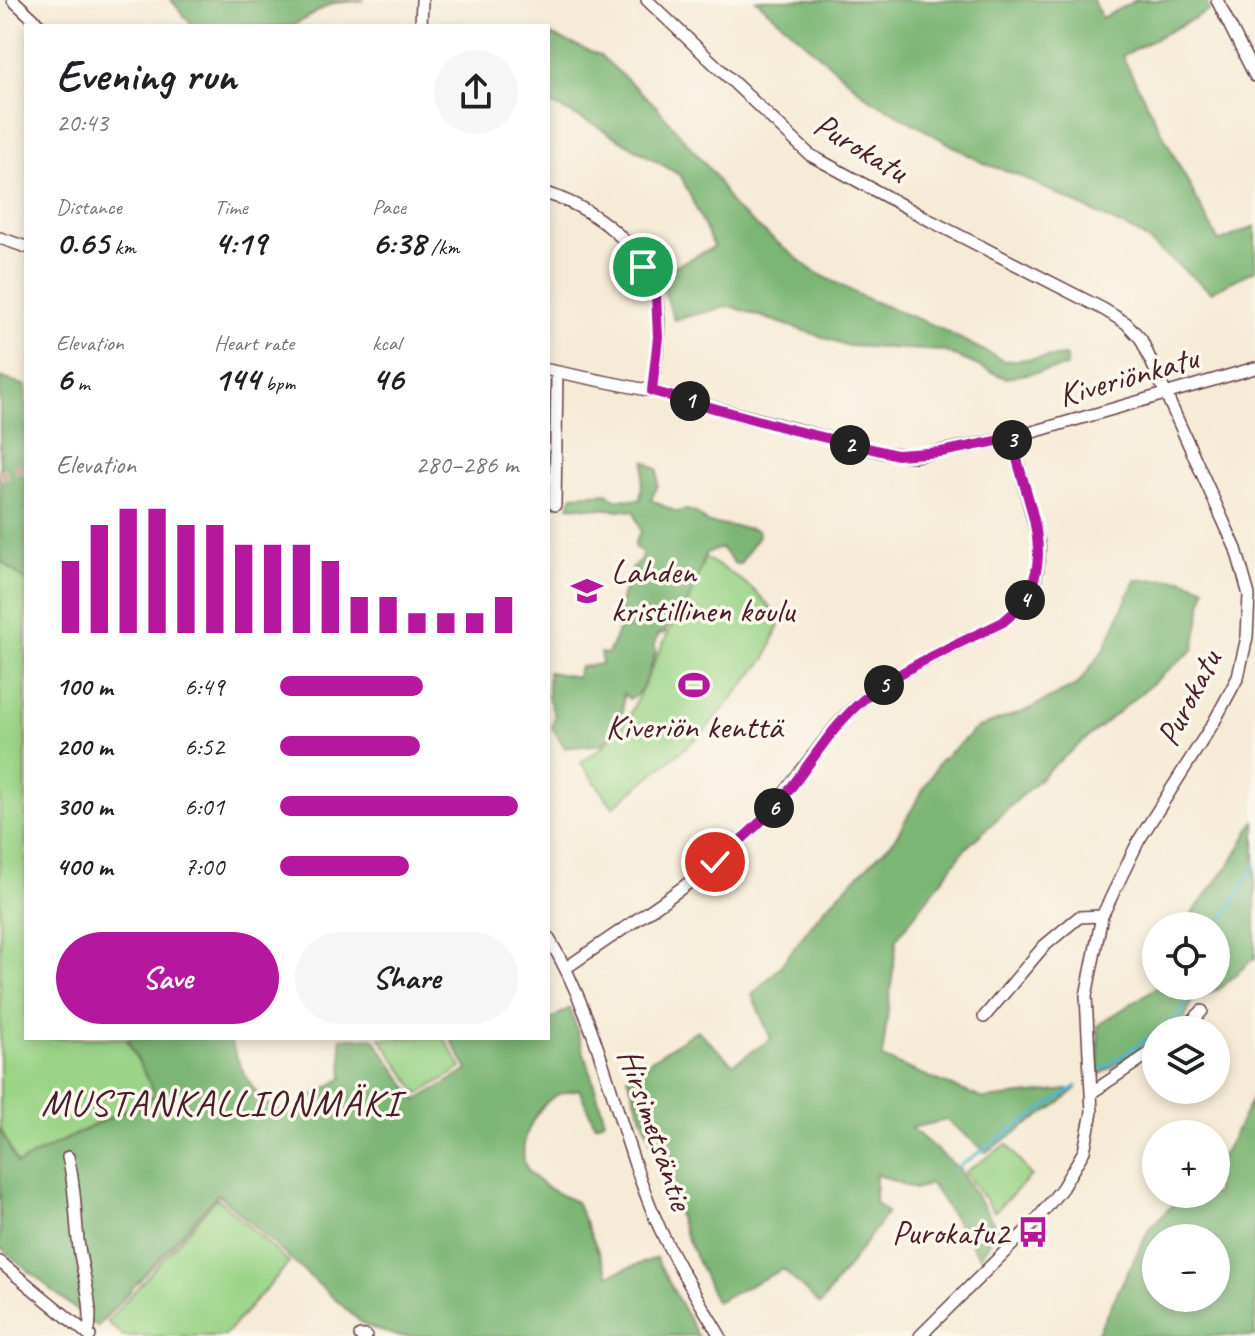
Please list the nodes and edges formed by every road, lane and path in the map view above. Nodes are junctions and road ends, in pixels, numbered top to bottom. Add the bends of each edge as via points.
1 (13, 0) edge
2 (422, 0) edge
3 (647, 0) edge
4 (1217, 0) edge
5 (39, 24) edge
6 (421, 24) edge
7 (1255, 76) edge
8 (550, 195) edge
9 (0, 238) edge
10 (24, 246) edge
11 (1255, 368) edge
12 (552, 371) edge
13 (652, 391) junction
14 (1167, 393) junction
15 (1012, 438) junction
16 (555, 505) dead end
17 (1102, 916) junction
18 (550, 940) edge
19 (566, 968) junction
20 (1202, 1011) dead end
21 (1197, 1016) edge
22 (984, 1017) dead end
23 (1142, 1058) edge
24 (1091, 1093) junction
25 (68, 1157) dead end
26 (0, 1262) edge
27 (89, 1335) edge
28 (720, 1336) edge
29 (920, 1336) edge

1 - 5 street
2 - 6 street
3 - 14 street, Purokatu via 810,155 1126,323 1141,339
4 - 7 street
8 - 13 street via 602,220 643,267 656,295
9 - 10 street
11 - 14 street, Kiveriönkatu
12 - 13 street, Kiveriönkatu
12 - 16 street
13 - 15 street, Kiveriönkatu via 897,455
14 - 15 street, Kiveriönkatu
14 - 17 street, Purokatu via 1236,549 1249,595 1247,637 1238,677 1139,840
15 - 19 street via 1040,559 1030,594 1018,610 865,698 753,830
17 - 22 street via 1079,917 1044,946
17 - 24 street, Purokatu via 1086,996
18 - 19 street, Hirsimetsäntie
19 - 28 street, Hirsimetsäntie via 586,1012 659,1228
20 - 21 street
23 - 24 street
24 - 29 street, Purokatu via 1084,1151 1062,1188 1035,1222
25 - 27 street via 92,1318
26 - 27 street

